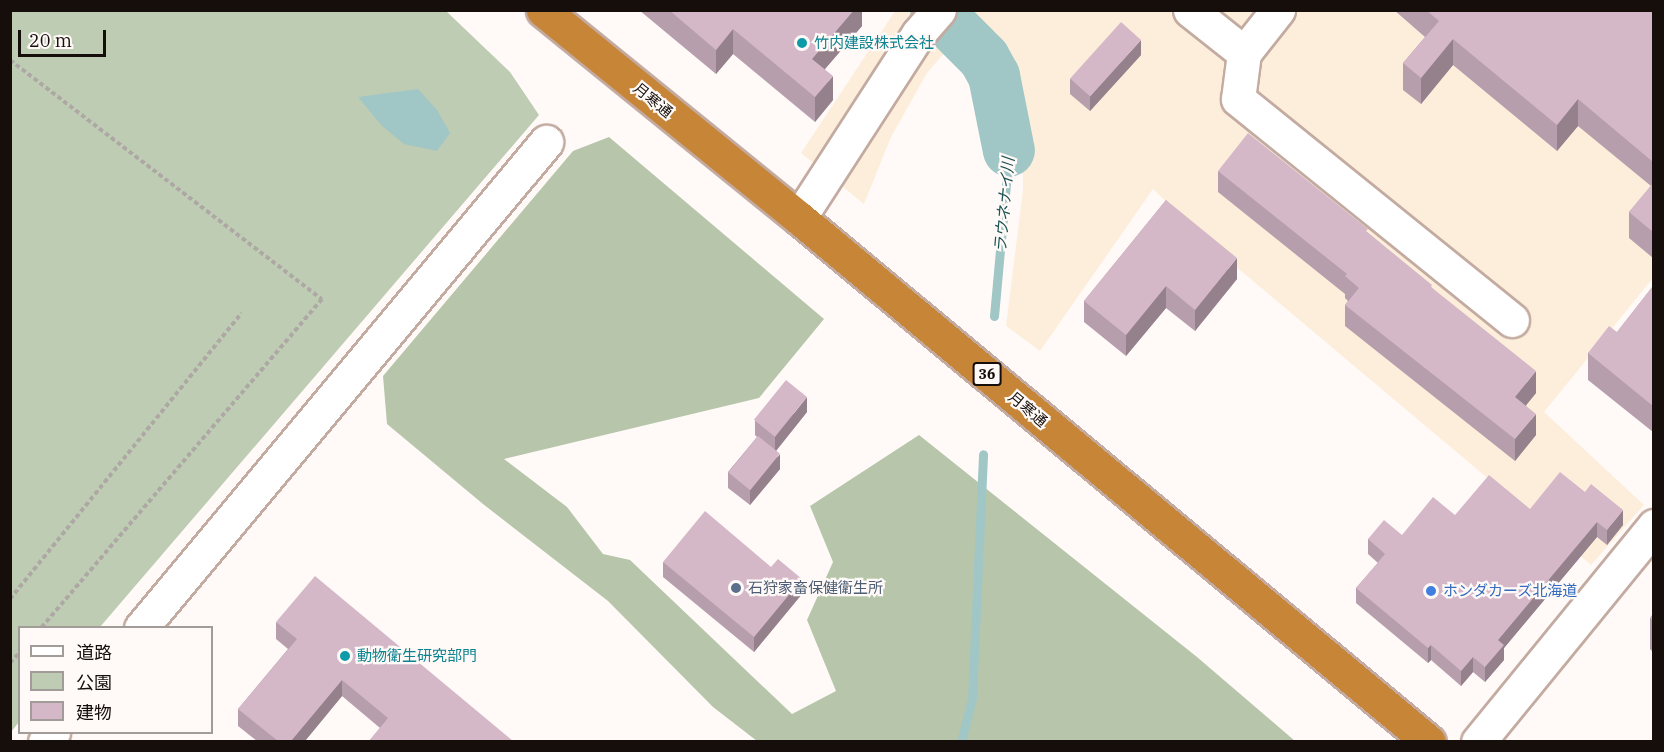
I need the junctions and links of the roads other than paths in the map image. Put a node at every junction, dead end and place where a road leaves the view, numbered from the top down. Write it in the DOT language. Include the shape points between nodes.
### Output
graph roads {
  1 [pos="543,10"];
  2 [pos="1190,10"];
  3 [pos="1278,10"];
  4 [pos="929,22"];
  5 [pos="1244,53"];
  6 [pos="546,142"];
  7 [pos="799,218"];
  8 [pos="1512,320"];
  9 [pos="1653,526"];
  10 [pos="142,626"];
  11 [pos="1428,741"];
  12 [pos="1478,741"];
  1 -- 7 [label="highway, 月寒通 / 36"];
  2 -- 5 [label="street"];
  3 -- 5 [label="street"];
  4 -- 7 [label="street"];
  5 -- 8 [label="street" via="1238,99"];
  6 -- 10 [label="street"];
  7 -- 11 [label="highway, 月寒通 / 36"];
  9 -- 12 [label="street"];
}
